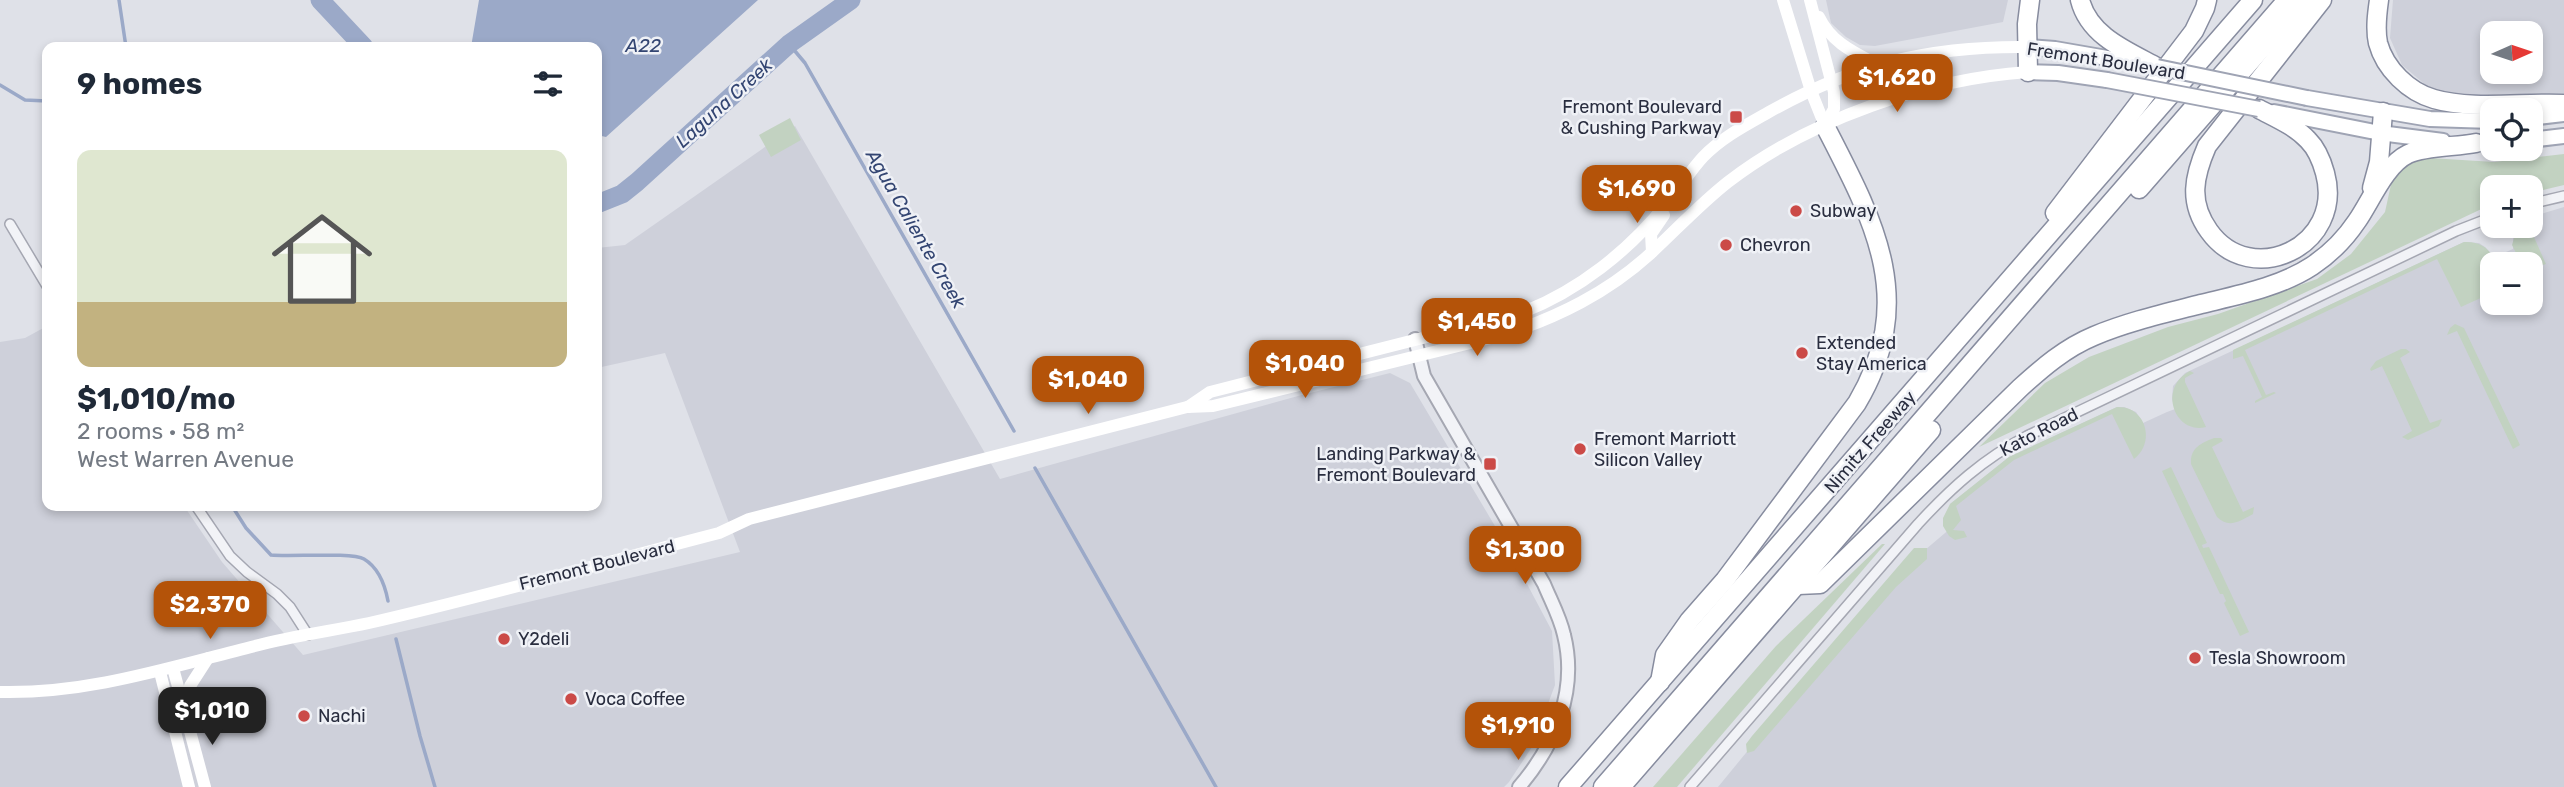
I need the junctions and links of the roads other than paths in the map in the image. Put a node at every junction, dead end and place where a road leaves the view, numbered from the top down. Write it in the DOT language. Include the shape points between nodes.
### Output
graph roads {
  1 [pos="1783,0"];
  2 [pos="1811,0"];
  3 [pos="2030,0"];
  4 [pos="2080,0"];
  5 [pos="2207,0"];
  6 [pos="2253,0"];
  7 [pos="2287,0"];
  8 [pos="2304,0"];
  9 [pos="2322,0"];
  10 [pos="2379,0"];
  11 [pos="2027,47"];
  12 [pos="2115,53"];
  13 [pos="1876,64"];
  14 [pos="2157,66"];
  15 [pos="2028,72"];
  16 [pos="1832,81"];
  17 [pos="1811,91"];
  18 [pos="2564,104"];
  19 [pos="2259,109"];
  20 [pos="2383,112"];
  21 [pos="2564,114"];
  22 [pos="2543,116"];
  23 [pos="2480,121"];
  24 [pos="2294,122"];
  25 [pos="1825,126"];
  26 [pos="2380,134"];
  27 [pos="2564,136"];
  28 [pos="2543,138"];
  29 [pos="2480,143"];
  30 [pos="2480,143"];
  31 [pos="2564,195"];
  32 [pos="2370,198"];
  33 [pos="2543,201"];
  34 [pos="1667,204"];
  35 [pos="2480,222"];
  36 [pos="10,224"];
  37 [pos="1621,251"];
  38 [pos="1652,252"];
  39 [pos="42,278"];
  40 [pos="1603,291"];
  41 [pos="1971,326"];
  42 [pos="1415,339"];
  43 [pos="1419,354"];
  44 [pos="1187,407"];
  45 [pos="199,511"];
  46 [pos="1798,585"];
  47 [pos="308,635"];
  48 [pos="208,658"];
  49 [pos="173,668"];
  50 [pos="160,672"];
  51 [pos="1660,682"];
  52 [pos="0,692"];
  53 [pos="186,715"];
  54 [pos="190,787"];
  55 [pos="205,787"];
  56 [pos="1519,787"];
  57 [pos="1568,787"];
  58 [pos="1603,787"];
  59 [pos="1621,787"];
  60 [pos="1690,787"];
  1 -- 17 [label="main road"];
  2 -- 13 [label="main road" via="1830,35"];
  2 -- 16 [label="main road"];
  3 -- 11 [label="highway"];
  4 -- 12 [label="highway" via="2090,22"];
  5 -- 41 [label="highway" via="2194,31"];
  6 -- 41 [label="highway, Nimitz Freeway"];
  7 -- 58 [label="highway"];
  8 -- 46 [label="highway"];
  9 -- 24 [label="highway" via="2207,146 2196,172 2194,195 2201,220 2214,239 2232,252 2253,258 2276,257 2296,249 2315,234 2326,214 2330,188 2323,164"];
  10 -- 18 [label="highway" via="2378,44 2390,68 2410,88 2433,99 2470,104"];
  11 -- 12 [label="main road, Fremont Boulevard"];
  11 -- 13 [label="main road, Fremont Boulevard" via="1971,47"];
  11 -- 15 [label="highway"];
  12 -- 14 [label="highway"];
  13 -- 16 [label="main road, Fremont Boulevard"];
  14 -- 20 [label="main road, Fremont Boulevard, bridge"];
  15 -- 19 [label="main road, Fremont Boulevard, bridge" via="2107,80"];
  15 -- 25 [label="main road, Fremont Boulevard" via="1976,77 1896,97"];
  16 -- 17 [label="main road, Fremont Boulevard"];
  16 -- 25 [label="main road" via="1834,109"];
  17 -- 25 [label="main road"];
  17 -- 34 [label="main road, Fremont Boulevard" via="1722,141 1697,164"];
  19 -- 24 [label="highway"];
  20 -- 23 [label="main road, Fremont Boulevard"];
  20 -- 26 [label="highway"];
  21 -- 22 [label="main road"];
  24 -- 26 [label="main road"];
  25 -- 38 [label="main road, Fremont Boulevard" via="1732,179"];
  25 -- 51 [label="highway" via="1879,246 1888,300 1881,354 1857,403 1665,655"];
  26 -- 29 [label="main road"];
  26 -- 32 [label="highway"];
  27 -- 28 [label="main road"];
  30 -- 32 [label="highway" via="2411,152 2397,160"];
  31 -- 33 [label="street"];
  32 -- 46 [label="highway" via="2339,245 2290,278 2094,336 2047,364 1821,584"];
  34 -- 37 [label="main road, Fremont Boulevard"];
  34 -- 38 [label="main road" via="1651,234"];
  35 -- 60 [label="street, Kato Road" via="2038,431 1974,468 1918,524"];
  36 -- 39 [label="street"];
  37 -- 40 [label="main road" via="1620,260 1603,280"];
  37 -- 42 [label="main road, Fremont Boulevard" via="1540,306"];
  38 -- 40 [label="main road, Fremont Boulevard"];
  40 -- 43 [label="main road, Fremont Boulevard" via="1526,328"];
  41 -- 51 [label="highway, Nimitz Freeway"];
  42 -- 43 [label="street"];
  42 -- 44 [label="main road, Fremont Boulevard" via="1210,392"];
  43 -- 44 [label="main road, Fremont Boulevard" via="1213,406"];
  43 -- 56 [label="street" via="1424,376 1544,584 1565,636 1568,679 1560,719 1542,758"];
  44 -- 47 [label="main road, Fremont Boulevard" via="749,519 706,537"];
  45 -- 47 [label="street" via="230,556 290,607"];
  46 -- 59 [label="highway"];
  47 -- 48 [label="main road, Fremont Boulevard"];
  48 -- 49 [label="main road, Fremont Boulevard"];
  48 -- 53 [label="main road" via="190,686"];
  49 -- 50 [label="main road, Fremont Boulevard"];
  49 -- 53 [label="main road"];
  50 -- 52 [label="main road, Fremont Boulevard" via="72,690"];
  50 -- 54 [label="main road"];
  51 -- 57 [label="highway, Nimitz Freeway"];
  53 -- 55 [label="main road"];
}
